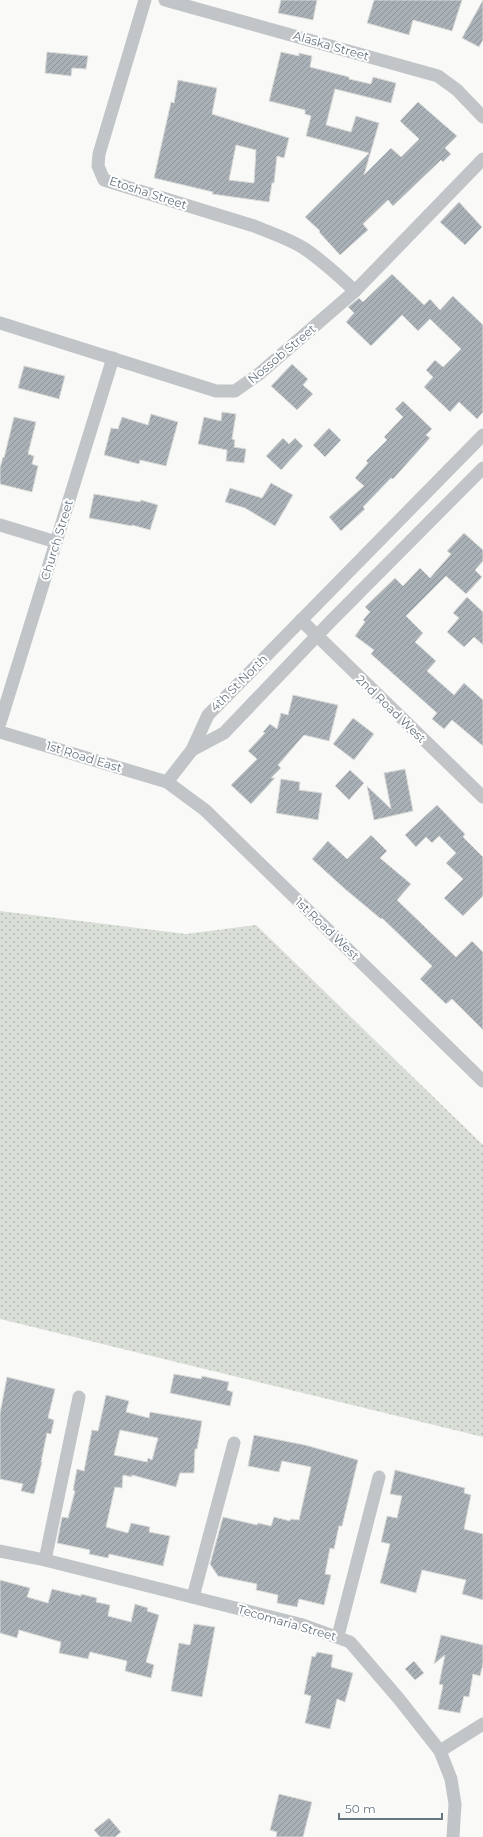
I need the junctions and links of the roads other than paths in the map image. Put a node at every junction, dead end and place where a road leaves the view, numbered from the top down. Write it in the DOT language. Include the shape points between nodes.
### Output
graph roads {
  1 [pos="145,0"];
  2 [pos="165,0"];
  3 [pos="483,117"];
  4 [pos="483,159"];
  5 [pos="355,291"];
  6 [pos="0,323"];
  7 [pos="113,358"];
  8 [pos="483,434"];
  9 [pos="483,468"];
  10 [pos="0,525"];
  11 [pos="56,542"];
  12 [pos="301,620"];
  13 [pos="316,637"];
  14 [pos="0,722"];
  15 [pos="0,732"];
  16 [pos="192,750"];
  17 [pos="167,782"];
  18 [pos="483,797"];
  19 [pos="483,1081"];
  20 [pos="79,1397"];
  21 [pos="234,1443"];
  22 [pos="379,1477"];
  23 [pos="0,1551"];
  24 [pos="45,1560"];
  25 [pos="193,1597"];
  26 [pos="338,1636"];
  27 [pos="483,1724"];
  28 [pos="440,1751"];
  29 [pos="453,1837"];
  1 -- 5 [label="street, Etosha Street" via="99,154 98,166 104,180 276,235 304,248"];
  2 -- 3 [label="street, Alaska Street" via="438,76 457,90"];
  4 -- 5 [label="street, Nossob Street"];
  5 -- 7 [label="street, Nossob Street" via="259,374 235,391 216,391"];
  6 -- 7 [label="street, Nossob Street"];
  7 -- 11 [label="street, Church Street"];
  8 -- 12 [label="street, 4th St North"];
  9 -- 13 [label="street, 4th St North"];
  10 -- 11 [label="street"];
  11 -- 14 [label="street, Church Street"];
  12 -- 13 [label="street, 2nd Road West"];
  12 -- 16 [label="street, 4th St North" via="208,715"];
  13 -- 16 [label="street, 4th St North" via="224,733"];
  13 -- 18 [label="street, 2nd Road West"];
  15 -- 17 [label="street, 1st Road East"];
  16 -- 17 [label="street"];
  17 -- 19 [label="street, 1st Road West" via="205,810"];
  20 -- 24 [label="street"];
  21 -- 25 [label="street"];
  22 -- 26 [label="street"];
  23 -- 24 [label="street, Tecomaria Street"];
  24 -- 25 [label="street, Tecomaria Street"];
  25 -- 26 [label="street, Tecomaria Street"];
  26 -- 28 [label="street, Tecomaria Street" via="350,1642 359,1651"];
  27 -- 28 [label="street"];
  28 -- 29 [label="street, Tecomaria Street" via="451,1779 454,1798"];
}
